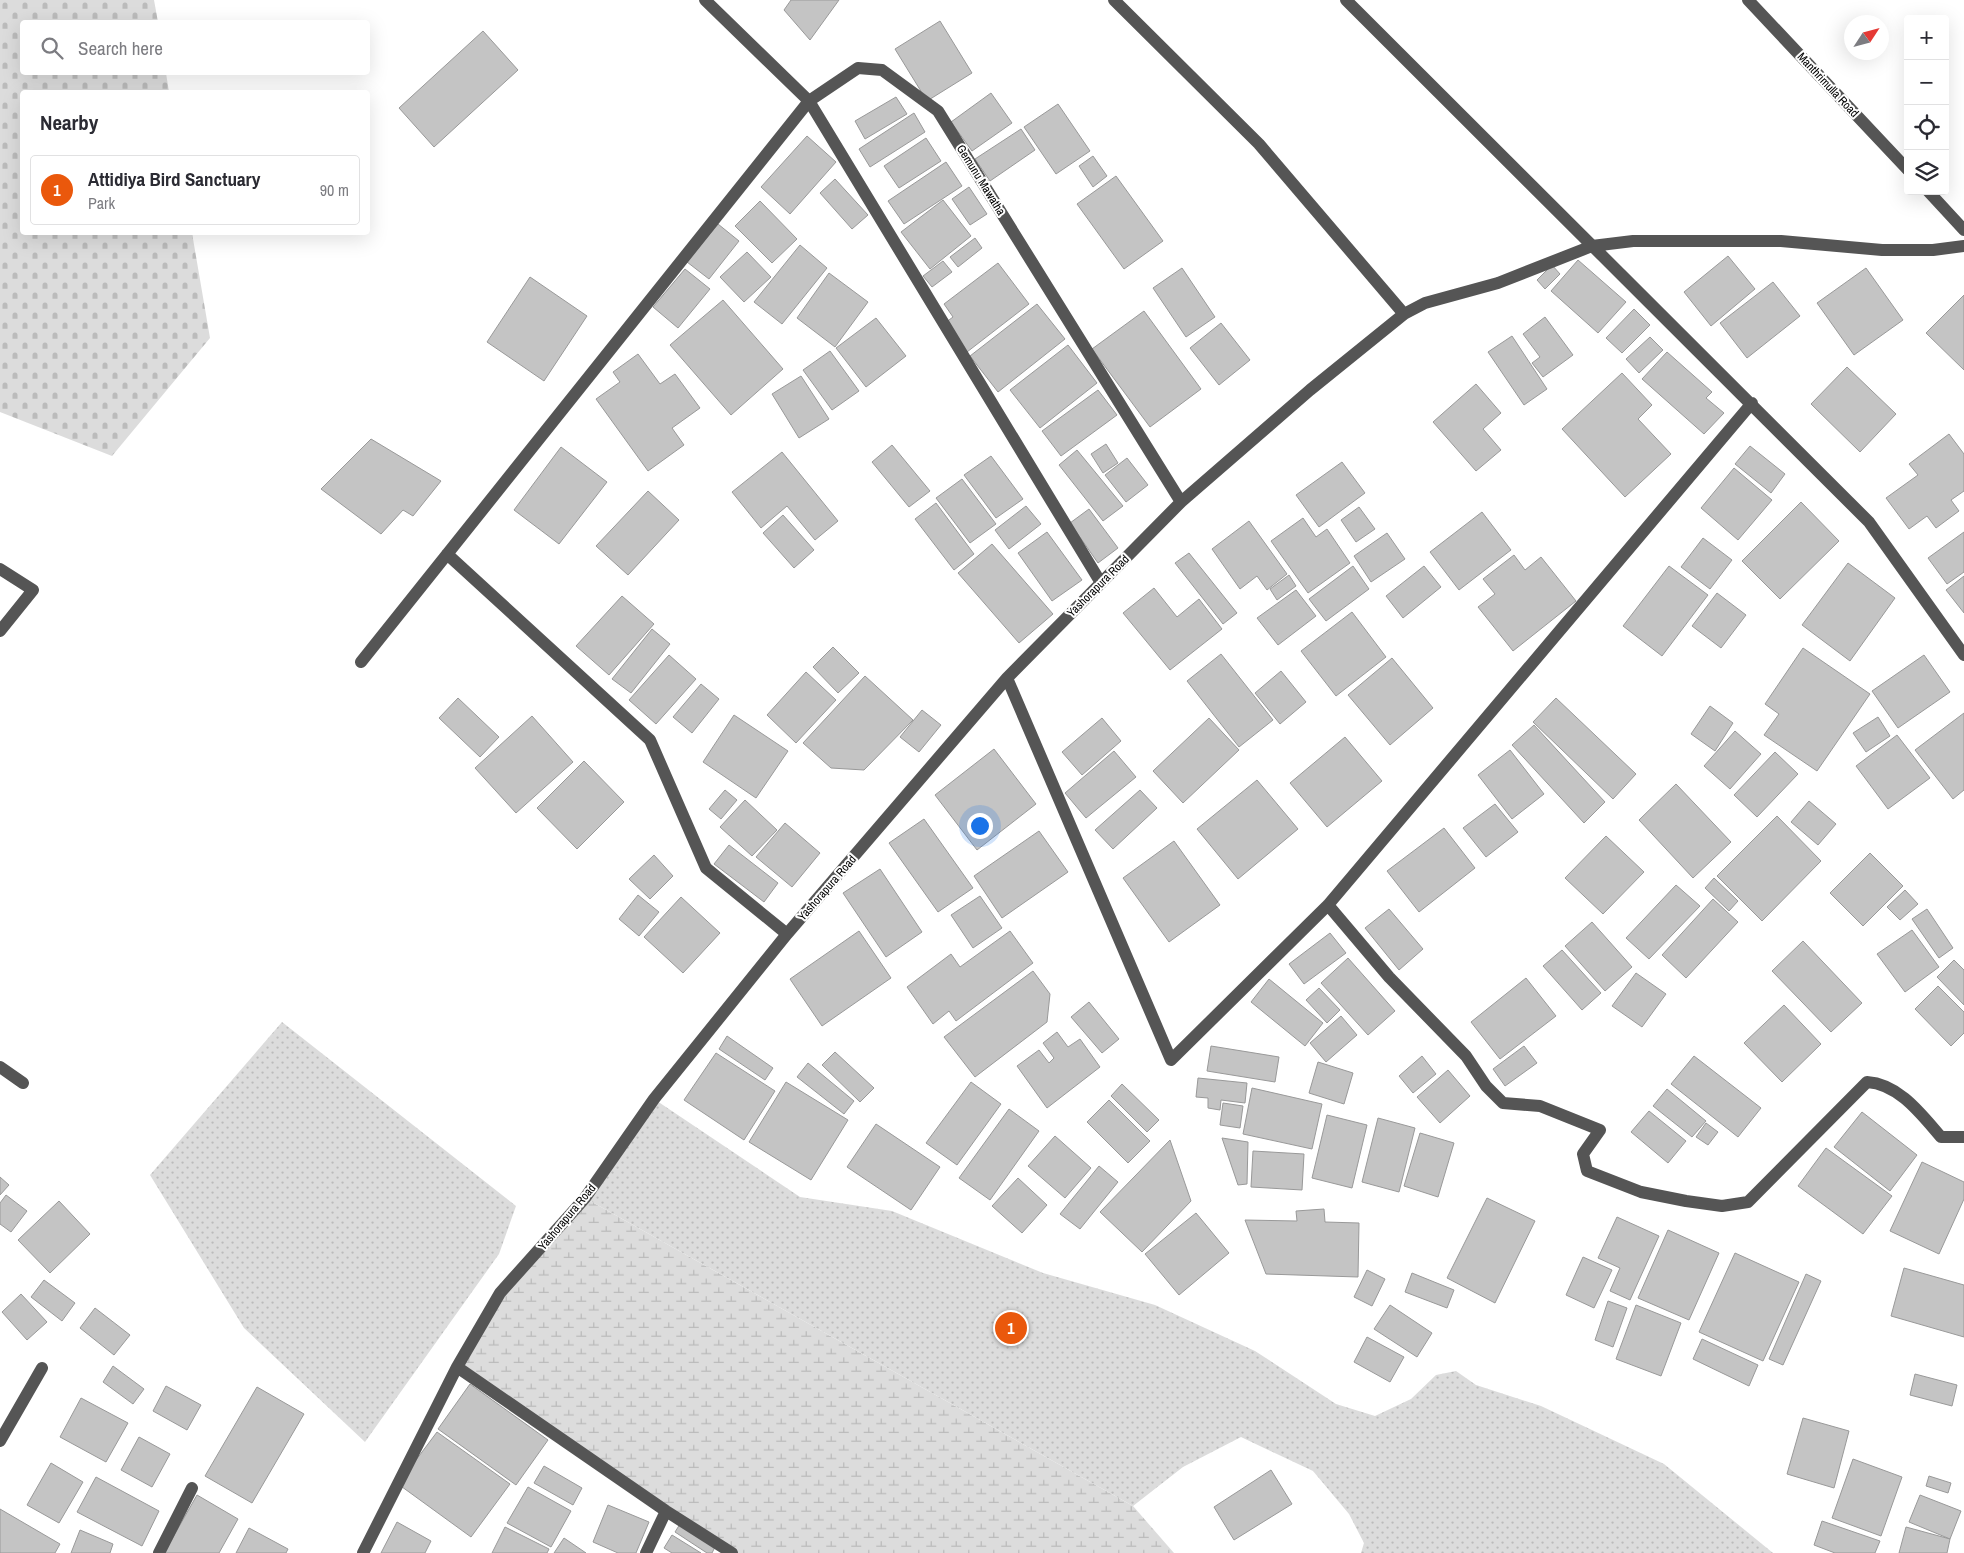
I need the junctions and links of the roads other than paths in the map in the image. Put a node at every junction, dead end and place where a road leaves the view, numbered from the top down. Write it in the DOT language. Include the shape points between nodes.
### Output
graph roads {
  1 [pos="705,0"];
  2 [pos="1114,0"];
  3 [pos="1346,0"];
  4 [pos="1748,0"];
  5 [pos="809,101"];
  6 [pos="1904,166"];
  7 [pos="1932,195"];
  8 [pos="1964,230"];
  9 [pos="1592,246"];
  10 [pos="1964,246"];
  11 [pos="1404,314"];
  12 [pos="1752,403"];
  13 [pos="1182,502"];
  14 [pos="447,554"];
  15 [pos="0,569"];
  16 [pos="1101,583"];
  17 [pos="0,632"];
  18 [pos="1964,655"];
  19 [pos="361,662"];
  20 [pos="1007,678"];
  21 [pos="1328,905"];
  22 [pos="787,934"];
  23 [pos="0,1067"];
  24 [pos="23,1083"];
  25 [pos="1964,1137"];
  26 [pos="457,1367"];
  27 [pos="42,1368"];
  28 [pos="0,1441"];
  29 [pos="192,1488"];
  30 [pos="666,1511"];
  31 [pos="159,1553"];
  32 [pos="363,1553"];
  33 [pos="646,1553"];
  34 [pos="732,1553"];
  1 -- 5 [label="street"];
  2 -- 11 [label="street" via="1259,144"];
  3 -- 9 [label="street"];
  4 -- 6 [label="street, Manthrimulla Road"];
  5 -- 13 [label="street, Gemunu Mawatha" via="858,68 882,70 938,111"];
  5 -- 14 [label="street, Gemunu Mawatha"];
  5 -- 16 [label="street"];
  7 -- 8 [label="street"];
  9 -- 10 [label="street, Yashorapura Road" via="1633,241 1781,241 1882,250"];
  9 -- 11 [label="street, Yashorapura Road" via="1498,283 1425,304"];
  9 -- 12 [label="street"];
  11 -- 13 [label="street, Yashorapura Road" via="1310,390"];
  12 -- 18 [label="street" via="1869,522"];
  12 -- 21 [label="street"];
  13 -- 16 [label="street, Yashorapura Road"];
  14 -- 19 [label="street, Gemunu Mawatha"];
  14 -- 22 [label="street" via="650,740 706,868"];
  15 -- 17 [label="street" via="33,590"];
  16 -- 20 [label="street, Yashorapura Road"];
  20 -- 21 [label="street" via="1171,1060"];
  20 -- 22 [label="street, Yashorapura Road"];
  21 -- 25 [label="street" via="1389,976 1466,1056 1486,1086 1503,1102 1540,1106 1600,1130 1583,1154 1587,1171 1642,1192 1722,1206 1748,1202 1867,1082 1880,1083 1914,1105 1941,1137"];
  22 -- 26 [label="street, Yashorapura Road" via="654,1099 585,1198 500,1293"];
  23 -- 24 [label="street"];
  26 -- 30 [label="street"];
  26 -- 32 [label="street, Yashorapura Road"];
  27 -- 28 [label="street"];
  29 -- 31 [label="street"];
  30 -- 33 [label="street"];
  30 -- 34 [label="street"];
}
